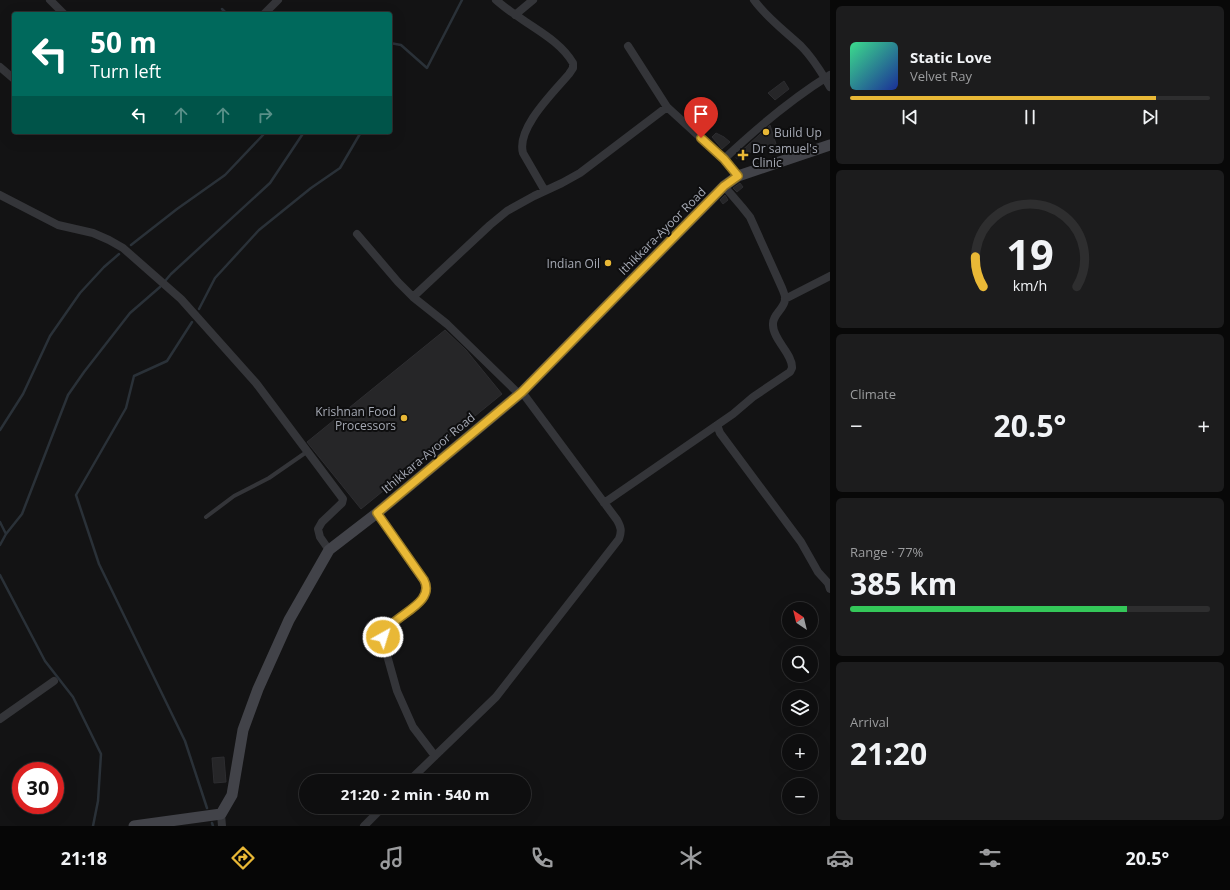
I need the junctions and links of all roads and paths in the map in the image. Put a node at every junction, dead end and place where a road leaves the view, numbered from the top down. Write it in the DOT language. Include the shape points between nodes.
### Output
graph roads {
  1 [pos="50,0"];
  2 [pos="278,0"];
  3 [pos="496,0"];
  4 [pos="533,0"];
  5 [pos="754,0"];
  6 [pos="62,12"];
  7 [pos="266,12"];
  8 [pos="515,15"];
  9 [pos="628,46"];
  10 [pos="0,68"];
  11 [pos="12,77"];
  12 [pos="828,77"];
  13 [pos="830,87"];
  14 [pos="667,107"];
  15 [pos="830,146"];
  16 [pos="724,159"];
  17 [pos="738,176"];
  18 [pos="724,186"];
  19 [pos="545,191"];
  20 [pos="0,195"];
  21 [pos="357,234"];
  22 [pos="830,276"];
  23 [pos="413,297"];
  24 [pos="785,299"];
  25 [pos="520,393"];
  26 [pos="717,425"];
  27 [pos="308,451"];
  28 [pos="604,504"];
  29 [pos="377,513"];
  30 [pos="206,517"];
  31 [pos="329,550"];
  32 [pos="830,589"];
  33 [pos="54,681"];
  34 [pos="0,720"];
  35 [pos="435,756"];
  36 [pos="417,774"];
  37 [pos="221,814"];
  38 [pos="376,814"];
  39 [pos="134,826"];
  40 [pos="222,826"];
  41 [pos="364,826"];
  1 -- 6 [label="street"];
  2 -- 7 [label="street"];
  3 -- 8 [label="street"];
  4 -- 8 [label="street"];
  5 -- 12 [label="street" via="802,47"];
  8 -- 19 [label="street" via="549,37 573,63 573,68 532,120 522,140 523,153"];
  9 -- 14 [label="street"];
  10 -- 11 [label="street"];
  12 -- 13 [label="street"];
  12 -- 16 [label="street" via="756,129"];
  14 -- 16 [label="street"];
  14 -- 19 [label="street" via="580,173"];
  15 -- 17 [label="main road, Ithikkara-Ayoor Road"];
  16 -- 17 [label="street"];
  17 -- 18 [label="main road, Ithikkara-Ayoor Road"];
  18 -- 24 [label="street" via="750,217"];
  18 -- 25 [label="main road, Ithikkara-Ayoor Road"];
  19 -- 23 [label="street" via="508,211 490,225"];
  20 -- 27 [label="street" via="58,225 93,234 123,248 181,299 256,382"];
  21 -- 23 [label="street"];
  22 -- 24 [label="street"];
  23 -- 25 [label="street" via="447,324"];
  24 -- 26 [label="street" via="773,321 773,326 792,365 790,372"];
  25 -- 28 [label="street"];
  25 -- 29 [label="main road, Ithikkara-Ayoor Road"];
  26 -- 28 [label="street"];
  26 -- 32 [label="street" via="720,433 801,542"];
  27 -- 30 [label="lane" via="269,478 234,496"];
  27 -- 31 [label="street" via="343,499 340,507 322,522 318,529"];
  28 -- 35 [label="street" via="621,527 619,538 496,697"];
  29 -- 31 [label="main road, Ithikkara-Ayoor Road"];
  29 -- 35 [label="street" via="427,586 422,600 387,629 383,641 404,708 413,727"];
  31 -- 37 [label="main road, Ithikkara-Ayoor Road" via="289,620 258,689 243,730 232,795"];
  33 -- 34 [label="street"];
  35 -- 36 [label="street"];
  37 -- 39 [label="main road"];
  37 -- 40 [label="street"];
  38 -- 41 [label="street"];
}
